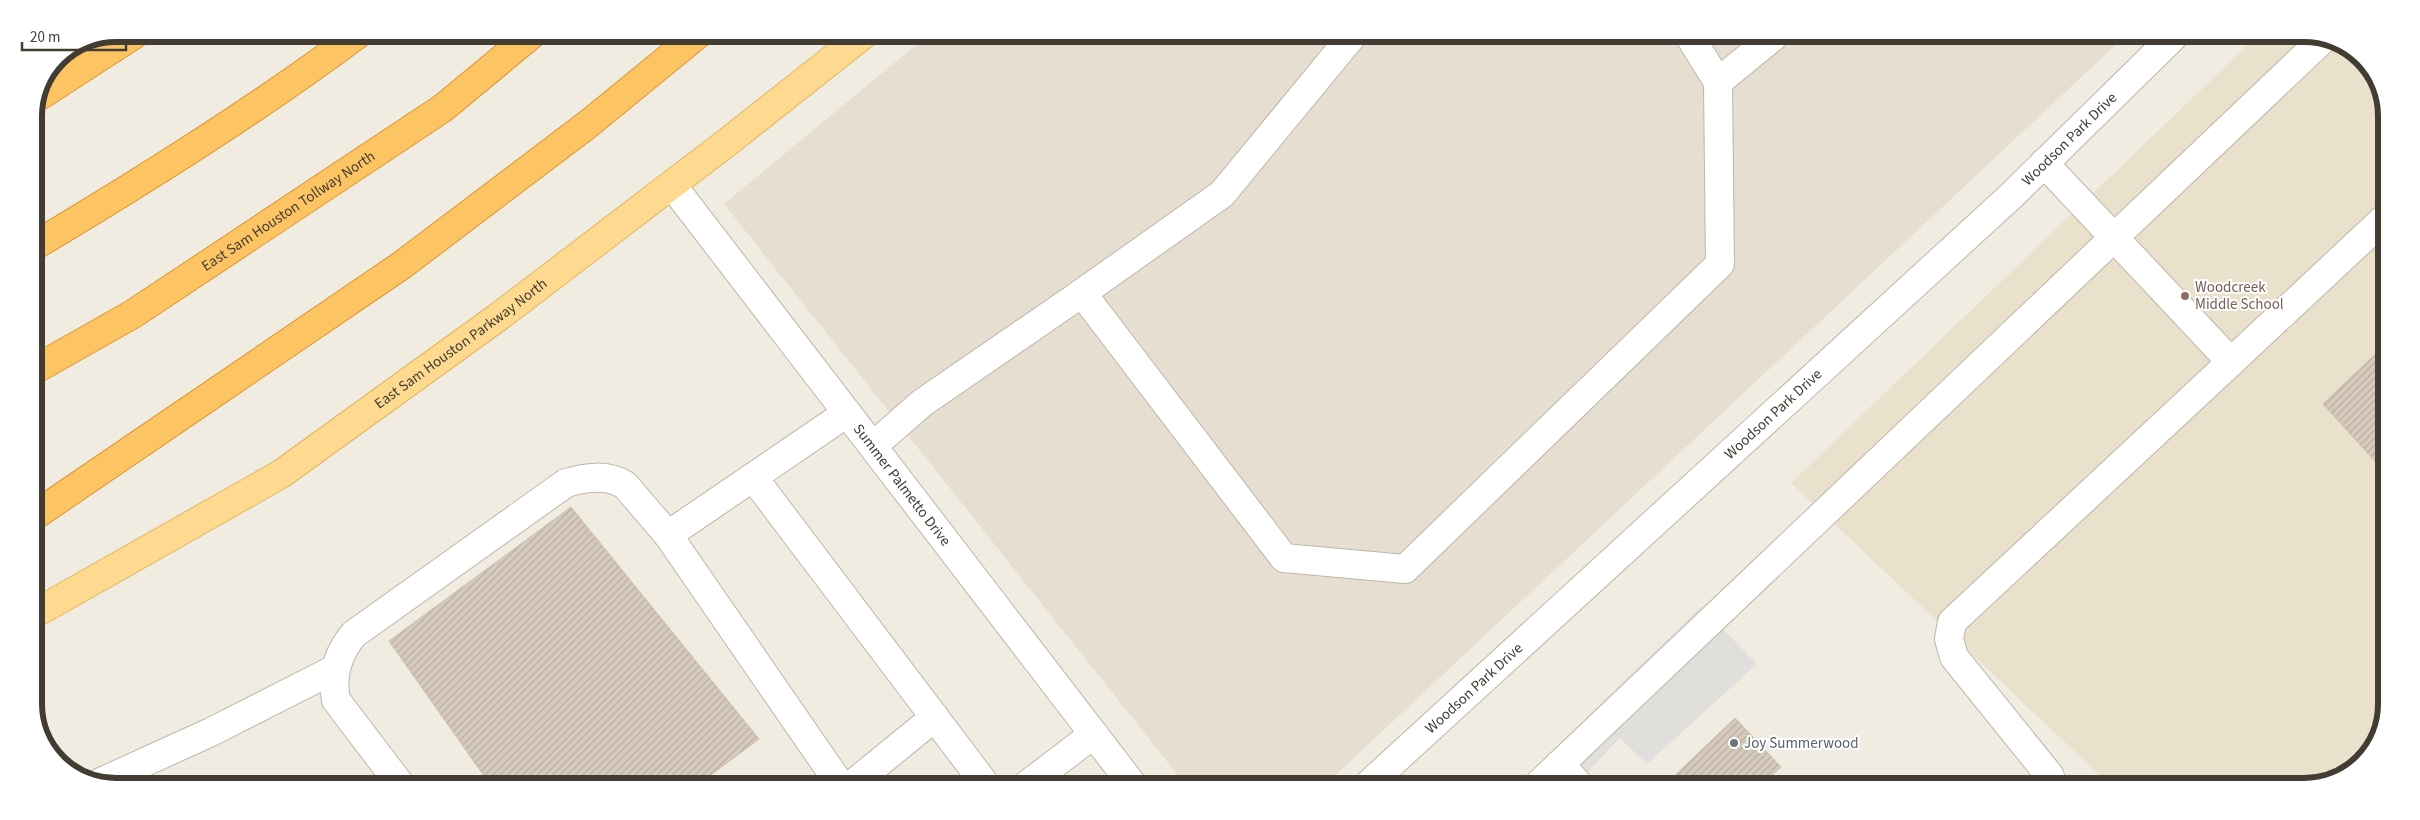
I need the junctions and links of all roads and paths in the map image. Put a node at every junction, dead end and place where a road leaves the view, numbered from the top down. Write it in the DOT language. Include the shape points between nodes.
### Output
graph roads {
  1 [pos="122,43"];
  2 [pos="346,43"];
  3 [pos="520,43"];
  4 [pos="687,43"];
  5 [pos="853,43"];
  6 [pos="1346,43"];
  7 [pos="1694,43"];
  8 [pos="1766,43"];
  9 [pos="2167,43"];
  10 [pos="2318,44"];
  11 [pos="1718,82"];
  12 [pos="47,91"];
  13 [pos="2044,163"];
  14 [pos="672,185"];
  15 [pos="2377,225"];
  16 [pos="2115,237"];
  17 [pos="43,241"];
  18 [pos="1082,293"];
  19 [pos="2232,362"];
  20 [pos="43,365"];
  21 [pos="846,413"];
  22 [pos="872,446"];
  23 [pos="753,477"];
  24 [pos="43,510"];
  25 [pos="668,535"];
  26 [pos="43,609"];
  27 [pos="335,669"];
  28 [pos="935,717"];
  29 [pos="1094,734"];
  30 [pos="1560,764"];
  31 [pos="111,777"];
  32 [pos="395,778"];
  33 [pos="837,778"];
  34 [pos="861,778"];
  35 [pos="981,778"];
  36 [pos="1036,778"];
  37 [pos="1127,778"];
  38 [pos="1376,778"];
  39 [pos="1545,778"];
  40 [pos="1573,778"];
  41 [pos="2050,778"];
  1 -- 12 [label="highway"];
  2 -- 17 [label="highway" via="132,187"];
  3 -- 20 [label="highway, East Sam Houston Tollway North" via="442,108 133,314"];
  4 -- 24 [label="highway" via="587,125 402,266"];
  5 -- 14 [label="main road, East Sam Houston Parkway North"];
  6 -- 18 [label="street" via="1222,194"];
  7 -- 11 [label="street"];
  8 -- 11 [label="street"];
  9 -- 13 [label="street, Woodson Park Drive"];
  10 -- 16 [label="street"];
  11 -- 18 [label="street" via="1720,264 1405,570 1284,558"];
  13 -- 16 [label="street"];
  13 -- 38 [label="street, Woodson Park Drive"];
  14 -- 21 [label="street, Summer Palmetto Drive"];
  14 -- 26 [label="main road, East Sam Houston Parkway North" via="281,474"];
  15 -- 19 [label="street"];
  16 -- 19 [label="street"];
  16 -- 30 [label="street"];
  18 -- 22 [label="street" via="922,403"];
  19 -- 41 [label="street" via="1952,622 1949,639 1954,657"];
  21 -- 22 [label="street, Summer Palmetto Drive"];
  21 -- 23 [label="street"];
  22 -- 29 [label="street, Summer Palmetto Drive"];
  23 -- 25 [label="street"];
  23 -- 28 [label="street"];
  25 -- 27 [label="street" via="625,485 593,477 566,483 354,634 346,643"];
  25 -- 33 [label="street"];
  27 -- 31 [label="street" via="211,732"];
  27 -- 32 [label="street" via="333,686 336,700"];
  28 -- 34 [label="street"];
  28 -- 35 [label="street"];
  29 -- 36 [label="street"];
  29 -- 37 [label="street, Summer Palmetto Drive"];
  30 -- 39 [label="street"];
  30 -- 40 [label="street"];
}
